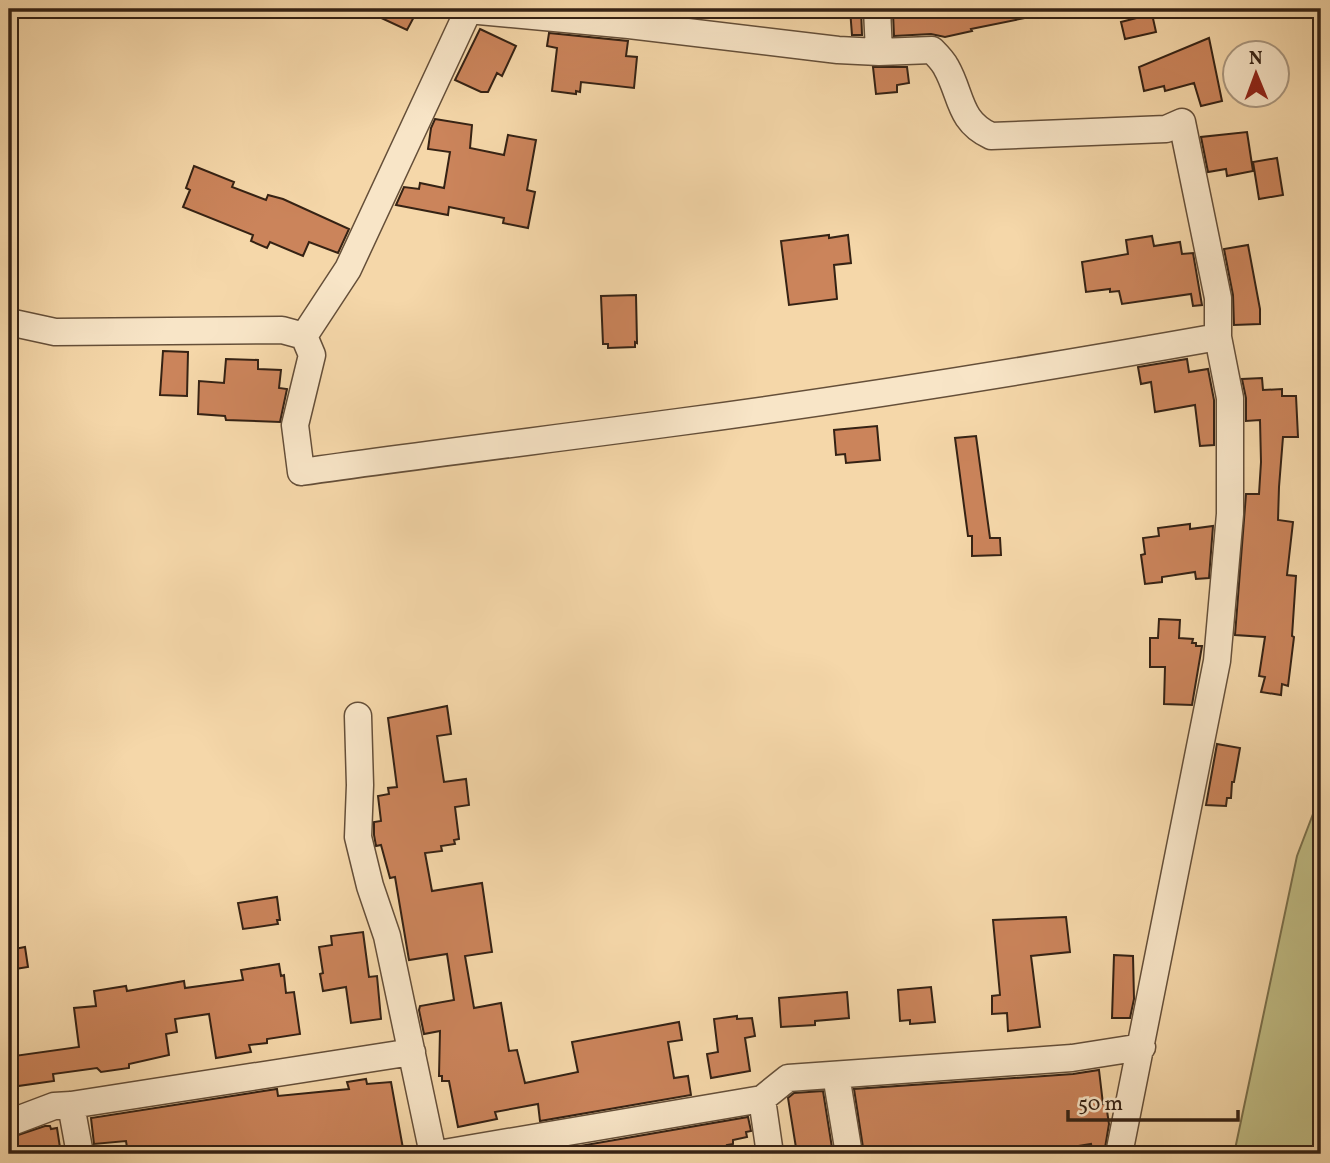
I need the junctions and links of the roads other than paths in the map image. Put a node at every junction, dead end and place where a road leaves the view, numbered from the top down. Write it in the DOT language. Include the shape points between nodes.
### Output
graph roads {
  1 [pos="469,9"];
  2 [pos="877,9"];
  3 [pos="879,52"];
  4 [pos="9,322"];
  5 [pos="304,336"];
  6 [pos="1218,337"];
  7 [pos="358,716"];
  8 [pos="1142,1047"];
  9 [pos="412,1052"];
  10 [pos="836,1075"];
  11 [pos="762,1099"];
  12 [pos="71,1105"];
  13 [pos="9,1123"];
  14 [pos="80,1154"];
  15 [pos="433,1154"];
  16 [pos="438,1154"];
  17 [pos="771,1154"];
  18 [pos="849,1154"];
  19 [pos="1119,1154"];
  1 -- 3 [label="street"];
  1 -- 5 [label="street" via="348,269"];
  2 -- 3 [label="street"];
  3 -- 6 [label="street" via="932,50 946,66 964,113 977,130 991,136 1166,129 1182,122 1213,271"];
  4 -- 5 [label="street" via="55,332 282,330"];
  5 -- 6 [label="street" via="312,355 295,425 300,472 865,396"];
  6 -- 8 [label="street" via="1230,398 1230,514 1217,661"];
  7 -- 9 [label="street" via="358,837 387,936"];
  8 -- 10 [label="street" via="1072,1058"];
  8 -- 19 [label="street"];
  9 -- 12 [label="street"];
  9 -- 15 [label="street"];
  10 -- 11 [label="street" via="788,1078"];
  10 -- 18 [label="street"];
  11 -- 16 [label="street"];
  11 -- 17 [label="street"];
  12 -- 13 [label="street" via="54,1106"];
  12 -- 14 [label="street"];
}
